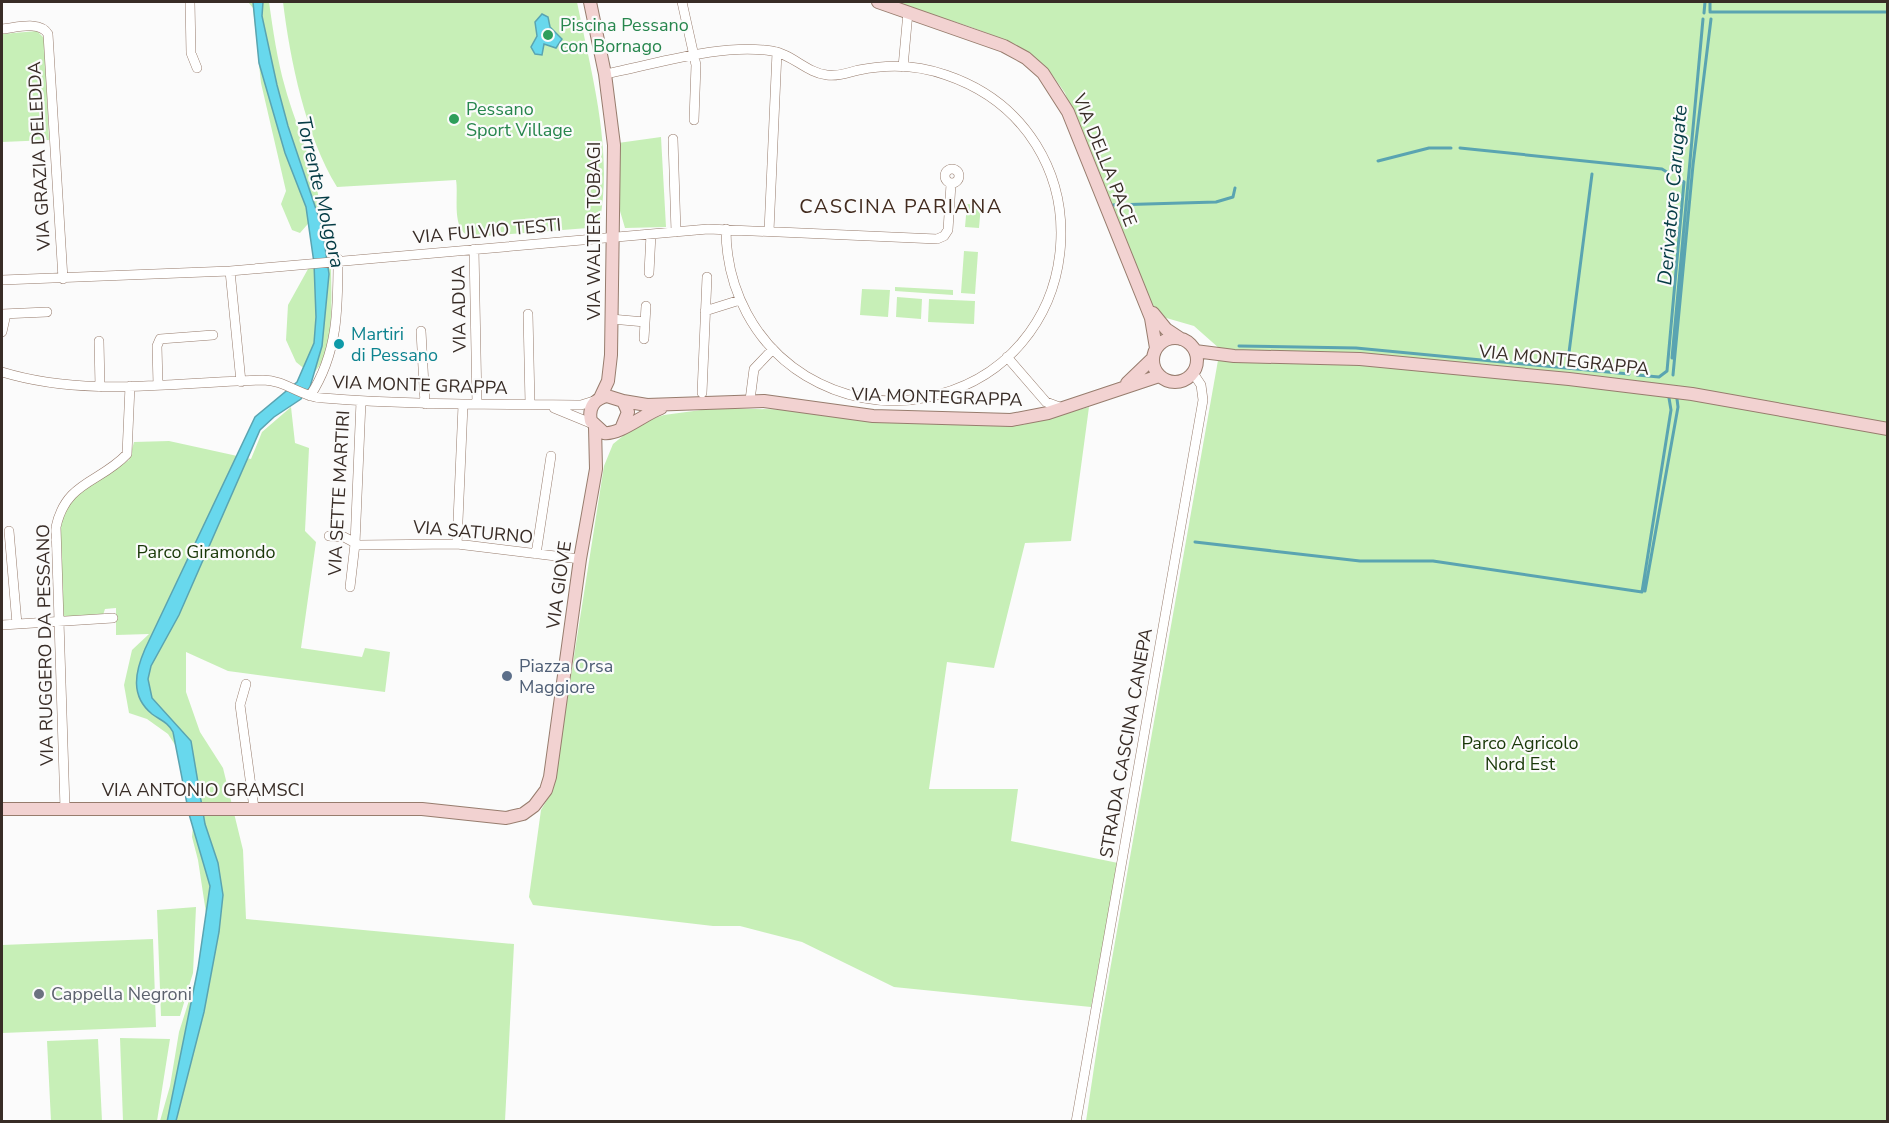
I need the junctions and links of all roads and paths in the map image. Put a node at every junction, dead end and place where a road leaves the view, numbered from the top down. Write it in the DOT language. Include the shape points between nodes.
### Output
graph roads {
  1 [pos="190,2"];
  2 [pos="590,2"];
  3 [pos="682,2"];
  4 [pos="878,2"];
  5 [pos="908,12"];
  6 [pos="2,29"];
  7 [pos="777,52"];
  8 [pos="694,56"];
  9 [pos="903,67"];
  10 [pos="197,69"];
  11 [pos="605,74"];
  12 [pos="694,120"];
  13 [pos="673,139"];
  14 [pos="951,184"];
  15 [pos="726,229"];
  16 [pos="769,231"];
  17 [pos="676,232"];
  18 [pos="651,234"];
  19 [pos="613,237"];
  20 [pos="474,249"];
  21 [pos="335,260"];
  22 [pos="230,271"];
  23 [pos="649,273"];
  24 [pos="707,277"];
  25 [pos="63,279"];
  26 [pos="2,280"];
  27 [pos="740,300"];
  28 [pos="1144,302"];
  29 [pos="646,306"];
  30 [pos="705,311"];
  31 [pos="46,312"];
  32 [pos="4,314"];
  33 [pos="528,314"];
  34 [pos="612,320"];
  35 [pos="645,322"];
  36 [pos="421,331"];
  37 [pos="2,332"];
  38 [pos="213,335"];
  39 [pos="644,339"];
  40 [pos="1181,339"];
  41 [pos="99,341"];
  42 [pos="773,349"];
  43 [pos="1195,351"];
  44 [pos="1154,353"];
  45 [pos="611,355"];
  46 [pos="1234,356"];
  47 [pos="1007,357"];
  48 [pos="1195,371"];
  49 [pos="2,372"];
  50 [pos="1159,376"];
  51 [pos="242,382"];
  52 [pos="158,385"];
  53 [pos="130,386"];
  54 [pos="1124,386"];
  55 [pos="100,387"];
  56 [pos="702,393"];
  57 [pos="310,396"];
  58 [pos="598,399"];
  59 [pos="620,400"];
  60 [pos="750,400"];
  61 [pos="361,401"];
  62 [pos="425,404"];
  63 [pos="477,404"];
  64 [pos="535,404"];
  65 [pos="673,404"];
  66 [pos="463,405"];
  67 [pos="1062,408"];
  68 [pos="594,426"];
  69 [pos="1887,429"];
  70 [pos="619,431"];
  71 [pos="551,456"];
  72 [pos="596,469"];
  73 [pos="9,531"];
  74 [pos="329,536"];
  75 [pos="355,544"];
  76 [pos="457,544"];
  77 [pos="536,554"];
  78 [pos="580,559"];
  79 [pos="350,587"];
  80 [pos="113,618"];
  81 [pos="58,621"];
  82 [pos="17,624"];
  83 [pos="2,625"];
  84 [pos="246,684"];
  85 [pos="65,808"];
  86 [pos="254,808"];
  87 [pos="532,808"];
  88 [pos="2,809"];
  89 [pos="1076,1122"];
  1 -- 10 [label="street" via="191,52"];
  2 -- 11 [label="street, VIA WALTER TOBAGI"];
  3 -- 8 [label="street"];
  4 -- 5 [label="street, VIA DELLA PACE"];
  5 -- 9 [label="street"];
  5 -- 28 [label="street, VIA DELLA PACE" via="1004,46 1030,61 1048,78 1068,112"];
  6 -- 25 [label="street, VIA GRAZIA DELEDDA" via="35,26 47,32"];
  7 -- 8 [label="street" via="734,49"];
  7 -- 9 [label="street" via="828,75"];
  7 -- 16 [label="street"];
  8 -- 11 [label="street"];
  8 -- 12 [label="street"];
  9 -- 47 [label="street" via="946,75 993,99 1029,134 1051,175 1061,221 1057,272 1037,321"];
  11 -- 19 [label="street, VIA WALTER TOBAGI" via="615,169"];
  13 -- 17 [label="street"];
  14 -- 16 [label="street, VIA FULVIO TESTI" via="948,230 937,240"];
  15 -- 16 [label="street, VIA FULVIO TESTI"];
  15 -- 17 [label="street, VIA FULVIO TESTI"];
  15 -- 27 [label="street" via="730,270"];
  17 -- 18 [label="street, VIA FULVIO TESTI"];
  18 -- 19 [label="street, VIA FULVIO TESTI"];
  18 -- 23 [label="street"];
  19 -- 20 [label="street, VIA FULVIO TESTI"];
  19 -- 34 [label="street, VIA WALTER TOBAGI"];
  20 -- 21 [label="street, VIA FULVIO TESTI"];
  20 -- 63 [label="street, VIA ADUA"];
  21 -- 22 [label="street, VIA FULVIO TESTI"];
  21 -- 57 [label="street" via="337,328 327,367"];
  22 -- 25 [label="street, VIA FULVIO TESTI"];
  22 -- 51 [label="street"];
  24 -- 30 [label="street"];
  25 -- 26 [label="street, VIA FULVIO TESTI"];
  27 -- 30 [label="street"];
  27 -- 42 [label="street" via="755,328"];
  28 -- 40 [label="street, VIA DELLA PACE" via="1166,329"];
  28 -- 44 [label="street, VIA DELLA PACE" via="1154,327"];
  29 -- 35 [label="street"];
  30 -- 56 [label="street"];
  31 -- 32 [label="street"];
  32 -- 37 [label="street"];
  33 -- 64 [label="street"];
  34 -- 35 [label="street"];
  34 -- 45 [label="street, VIA WALTER TOBAGI"];
  35 -- 39 [label="street"];
  36 -- 62 [label="street"];
  38 -- 52 [label="street" via="160,339"];
  40 -- 43 [label="street"];
  40 -- 44 [label="street" via="1169,339"];
  41 -- 55 [label="street"];
  42 -- 47 [label="street" via="795,369 825,386 856,397 893,401 956,389"];
  42 -- 60 [label="street" via="754,369"];
  43 -- 46 [label="street, VIA MONTEGRAPPA"];
  43 -- 48 [label="street"];
  44 -- 50 [label="street"];
  44 -- 54 [label="street, VIA MONTEGRAPPA"];
  45 -- 58 [label="street, VIA WALTER TOBAGI" via="608,381"];
  45 -- 59 [label="street, VIA WALTER TOBAGI" via="613,381"];
  46 -- 48 [label="street, VIA MONTEGRAPPA"];
  46 -- 69 [label="street, VIA MONTEGRAPPA" via="1360,359 1558,377 1682,392"];
  47 -- 67 [label="street" via="1046,402"];
  48 -- 50 [label="street" via="1175,383"];
  48 -- 89 [label="street, STRADA CASCINA CANEPA" via="1203,400"];
  49 -- 55 [label="street, VIA MONTE GRAPPA" via="63,386"];
  50 -- 54 [label="street, VIA MONTEGRAPPA"];
  51 -- 52 [label="street, VIA MONTE GRAPPA"];
  51 -- 57 [label="street, VIA MONTE GRAPPA" via="271,380"];
  52 -- 53 [label="street, VIA MONTE GRAPPA"];
  53 -- 55 [label="street, VIA MONTE GRAPPA"];
  53 -- 81 [label="street, VIA RUGGERO DA PESSANO" via="127,454 74,492 59,514"];
  54 -- 67 [label="street, VIA MONTEGRAPPA"];
  57 -- 61 [label="street, VIA MONTE GRAPPA"];
  58 -- 59 [label="street" via="607,396"];
  58 -- 64 [label="street, VIA MONTE GRAPPA" via="581,405"];
  58 -- 68 [label="street" via="590,410"];
  59 -- 65 [label="street, VIA MONTEGRAPPA" via="639,405"];
  59 -- 70 [label="street" via="628,412"];
  60 -- 65 [label="street, VIA MONTEGRAPPA"];
  60 -- 67 [label="street, VIA MONTEGRAPPA" via="873,416 937,418 1016,420"];
  61 -- 62 [label="street, VIA MONTE GRAPPA"];
  61 -- 75 [label="street, VIA SETTE MARTIRI"];
  62 -- 66 [label="street, VIA MONTE GRAPPA"];
  63 -- 64 [label="street, VIA MONTE GRAPPA"];
  63 -- 66 [label="street, VIA MONTE GRAPPA"];
  64 -- 68 [label="street, VIA MONTE GRAPPA" via="577,416"];
  65 -- 70 [label="street, VIA MONTEGRAPPA" via="644,414"];
  66 -- 76 [label="street"];
  68 -- 70 [label="street" via="604,433"];
  68 -- 72 [label="street, VIA GIOVE"];
  70 -- 72 [label="street, VIA GIOVE" via="605,447"];
  71 -- 77 [label="street"];
  72 -- 78 [label="street, VIA GIOVE"];
  73 -- 82 [label="street"];
  74 -- 75 [label="street, VIA SATURNO" via="344,537"];
  75 -- 76 [label="street, VIA SATURNO"];
  75 -- 79 [label="street, VIA SETTE MARTIRI"];
  76 -- 77 [label="street, VIA SATURNO"];
  77 -- 78 [label="street, VIA SATURNO"];
  78 -- 87 [label="street, VIA GIOVE" via="549,781"];
  80 -- 81 [label="street"];
  81 -- 82 [label="street"];
  81 -- 85 [label="street, VIA RUGGERO DA PESSANO"];
  82 -- 83 [label="street"];
  84 -- 86 [label="street" via="240,705"];
  85 -- 86 [label="street, VIA ANTONIO GRAMSCI"];
  85 -- 88 [label="street, VIA ANTONIO GRAMSCI"];
  86 -- 87 [label="street, VIA ANTONIO GRAMSCI" via="443,810 506,818"];
}
